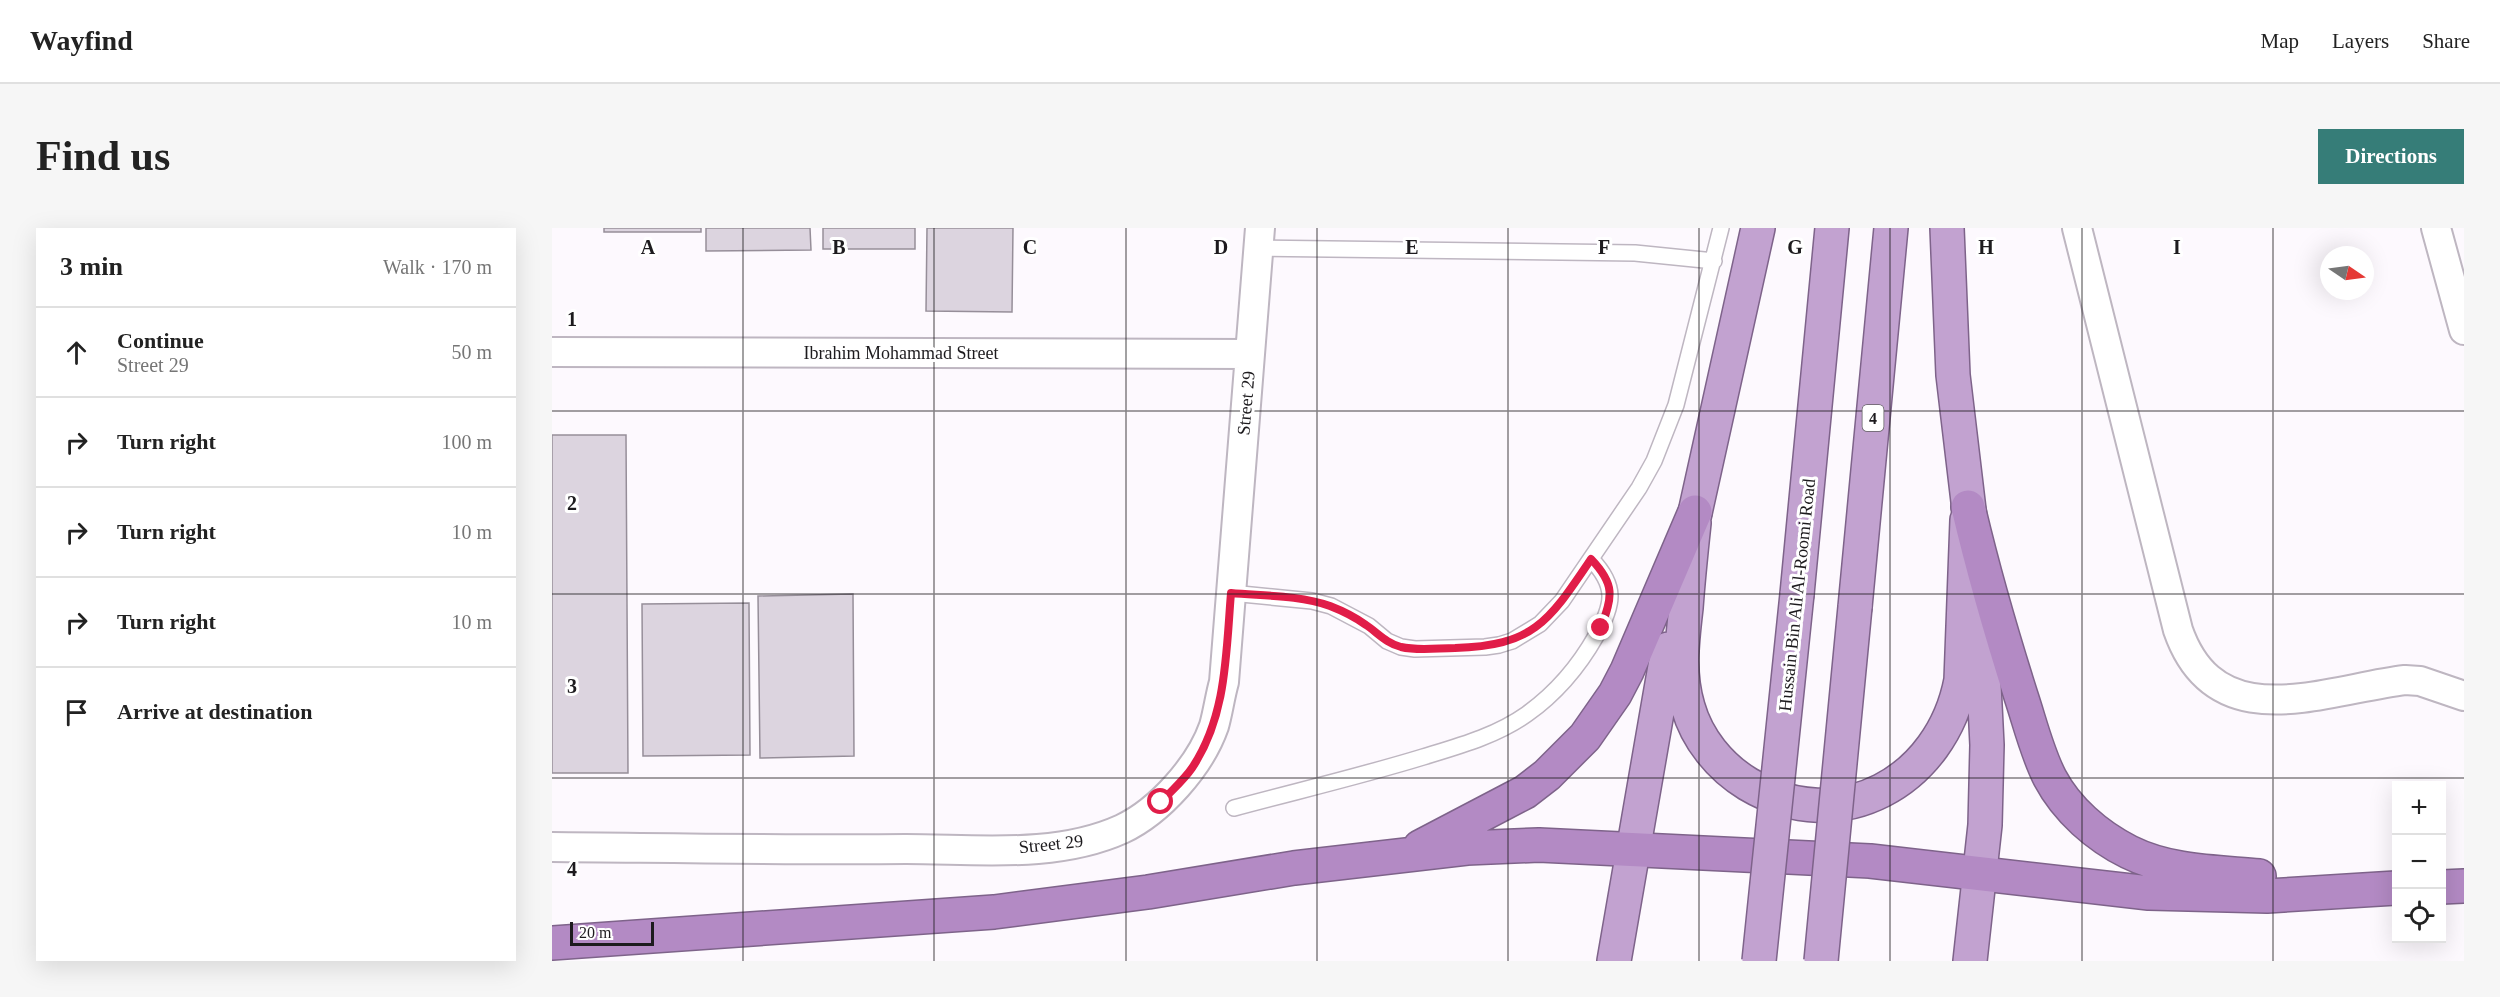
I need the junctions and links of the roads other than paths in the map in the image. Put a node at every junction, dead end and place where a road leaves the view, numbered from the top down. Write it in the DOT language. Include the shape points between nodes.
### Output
graph roads {
  1 [pos="1719,228"];
  2 [pos="1758,228"];
  3 [pos="1832,228"];
  4 [pos="1891,228"];
  5 [pos="1947,228"];
  6 [pos="2077,228"];
  7 [pos="2436,228"];
  8 [pos="1259,238"];
  9 [pos="1714,261"];
  10 [pos="2464,330"];
  11 [pos="552,352"];
  12 [pos="1250,354"];
  13 [pos="1968,507"];
  14 [pos="1695,512"];
  15 [pos="1591,559"];
  16 [pos="1231,593"];
  17 [pos="2464,696"];
  18 [pos="1234,808"];
  19 [pos="552,847"];
  20 [pos="1633,849"];
  21 [pos="1405,855"];
  22 [pos="1980,875"];
  23 [pos="2464,886"];
  24 [pos="2446,887"];
  25 [pos="2391,889"];
  26 [pos="552,929"];
  27 [pos="605,939"];
  28 [pos="552,943"];
  29 [pos="1971,950"];
  30 [pos="1614,960"];
  31 [pos="1759,961"];
  32 [pos="1821,961"];
  1 -- 9 [label="lane"];
  2 -- 14 [label="highway"];
  3 -- 31 [label="highway, Hussain Bin Ali Al-Roomi Road, bridge"];
  4 -- 32 [label="highway, 4, bridge"];
  5 -- 13 [label="highway" via="1953,375"];
  6 -- 17 [label="street" via="2178,630 2201,672 2226,690 2261,700 2302,699 2405,680"];
  7 -- 10 [label="street"];
  8 -- 9 [label="lane" via="1635,253"];
  8 -- 12 [label="street, Street 29"];
  9 -- 15 [label="lane" via="1666,434 1639,488"];
  11 -- 12 [label="street, Ibrahim Mohammad Street"];
  12 -- 16 [label="street, Street 29"];
  13 -- 14 [label="highway" via="1961,680 1949,723 1923,760 1889,788 1857,800 1824,805 1791,801 1760,791 1723,765 1697,730 1688,709 1680,665"];
  13 -- 22 [label="highway" via="1986,700 1985,825"];
  13 -- 25 [label="highway" via="2004,643 2050,777 2084,821 2130,852 2178,868"];
  14 -- 20 [label="highway"];
  14 -- 21 [label="highway" via="1627,671 1585,736 1525,792"];
  15 -- 16 [label="lane" via="1562,601 1540,624 1512,640 1485,647 1401,647 1331,606 1312,600"];
  15 -- 18 [label="lane" via="1606,576 1611,595 1601,628 1576,666 1528,714 1472,742"];
  16 -- 19 [label="street, Street 29" via="1224,682 1213,727 1192,768 1161,802 1124,828 1080,844 1035,849"];
  20 -- 21 [label="highway" via="1539,845"];
  20 -- 22 [label="highway" via="1870,861"];
  20 -- 30 [label="highway"];
  21 -- 27 [label="highway" via="1294,867 1148,892 994,912"];
  22 -- 25 [label="highway" via="2149,893 2267,896"];
  22 -- 29 [label="highway"];
  23 -- 24 [label="highway"];
  26 -- 27 [label="highway"];
  27 -- 28 [label="highway"];
}
